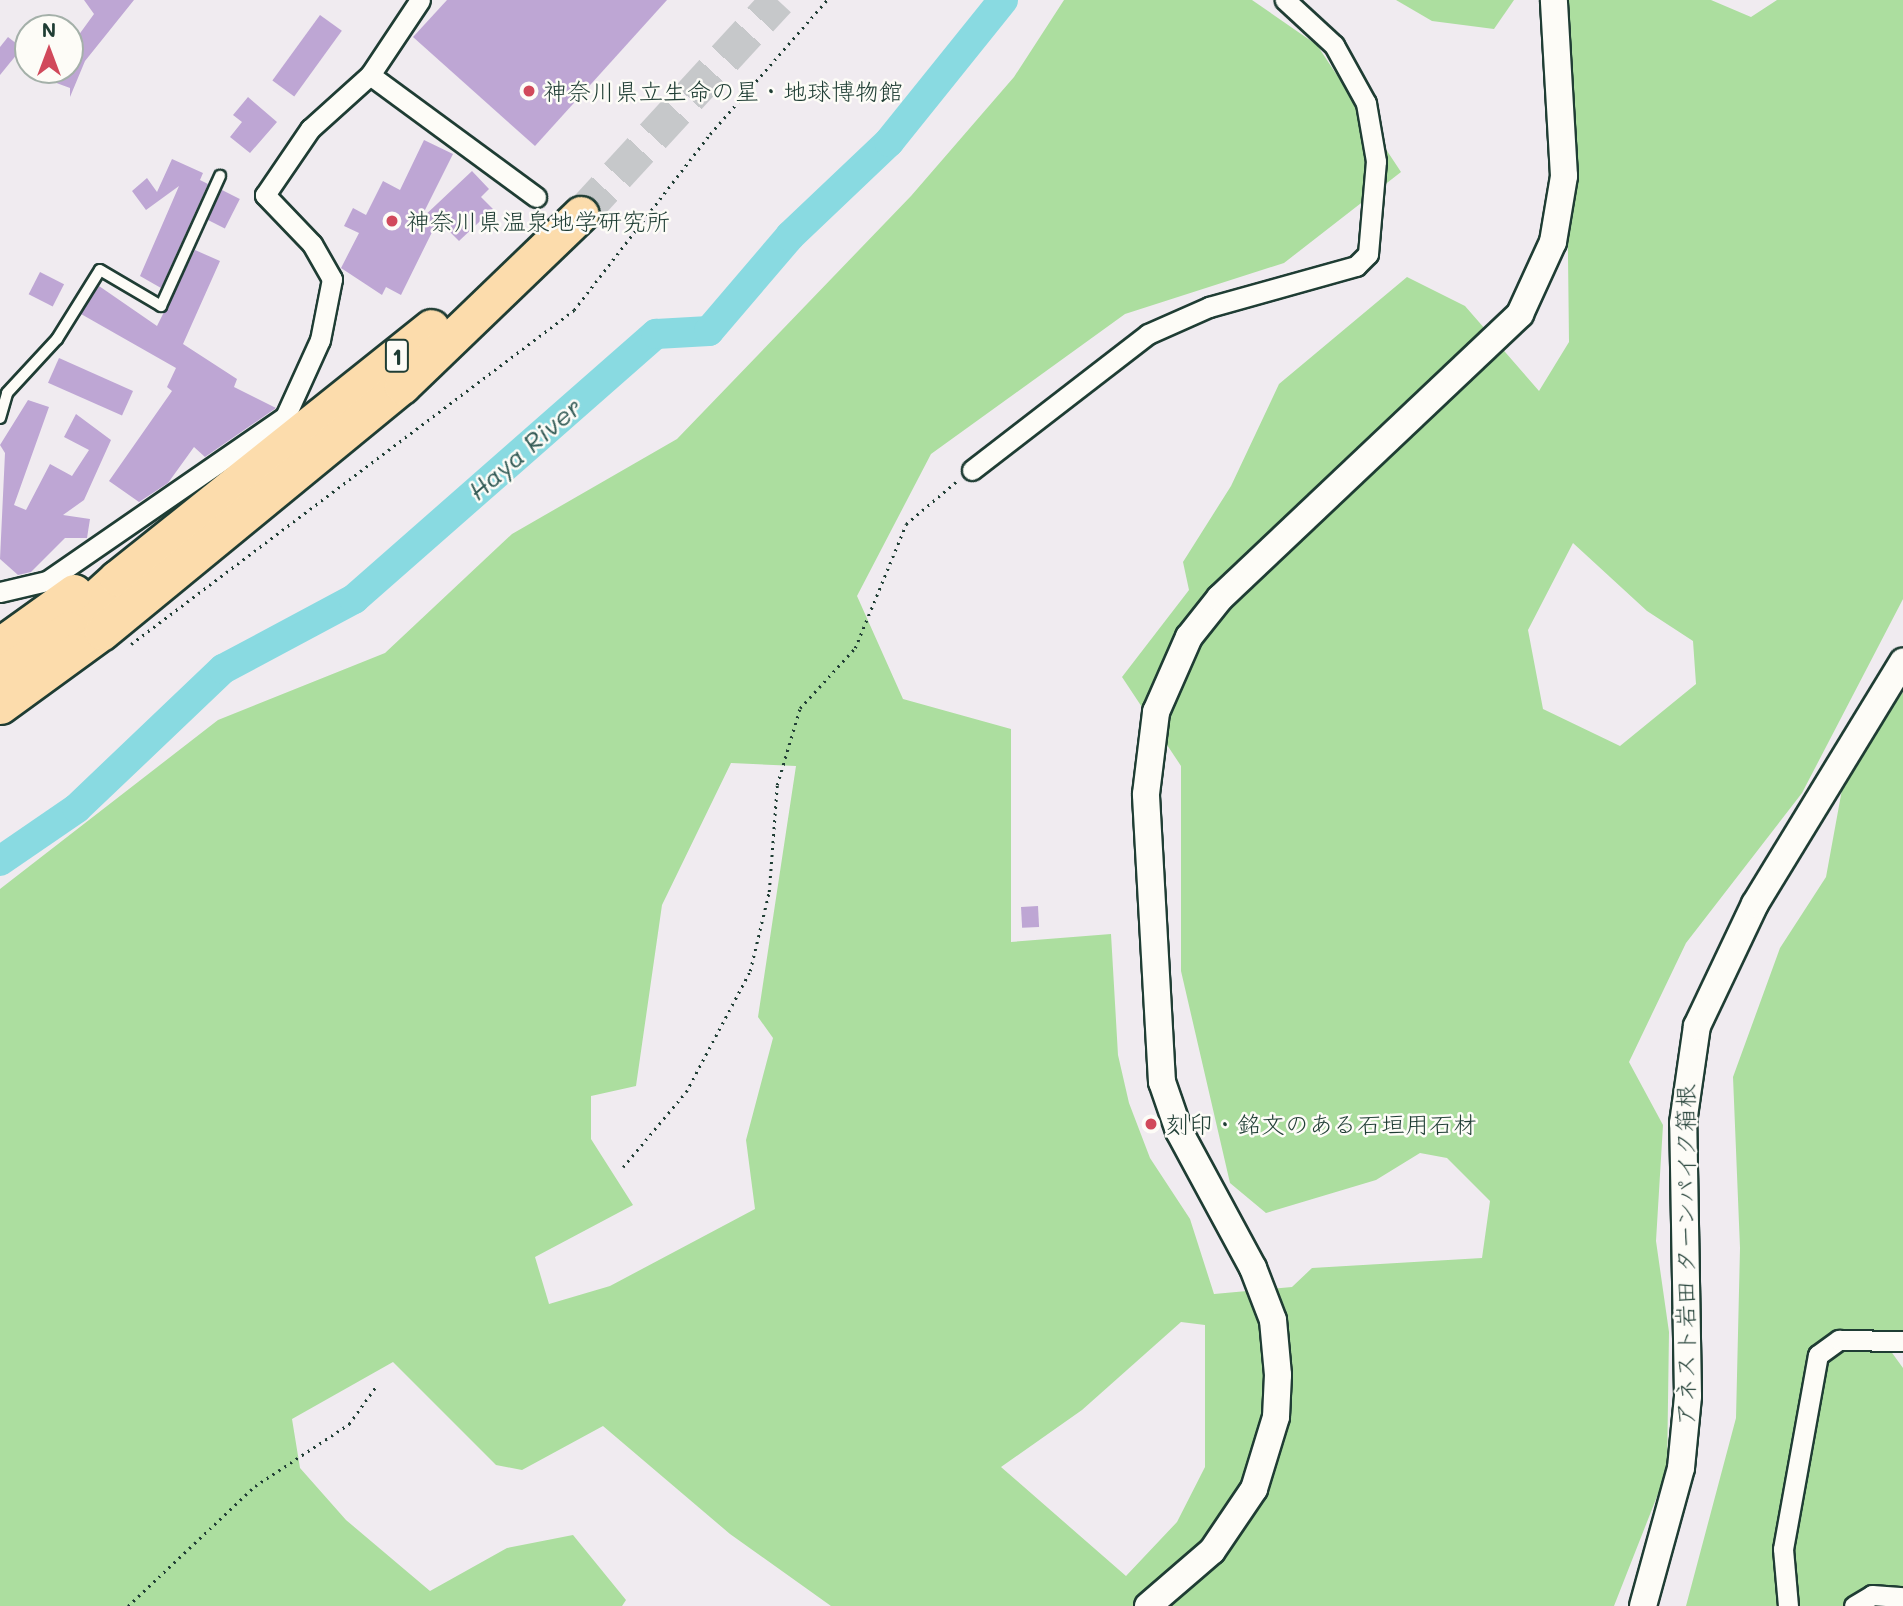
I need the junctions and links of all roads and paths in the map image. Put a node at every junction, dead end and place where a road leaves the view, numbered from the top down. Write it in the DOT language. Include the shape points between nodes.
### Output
graph roads {
  1 [pos="420,0"];
  2 [pos="827,0"];
  3 [pos="1285,0"];
  4 [pos="1554,0"];
  5 [pos="370,75"];
  6 [pos="220,176"];
  7 [pos="561,203"];
  8 [pos="0,382"];
  9 [pos="7,393"];
  10 [pos="0,418"];
  11 [pos="972,470"];
  12 [pos="294,475"];
  13 [pos="218,499"];
  14 [pos="0,592"];
  15 [pos="50,639"];
  16 [pos="0,645"];
  17 [pos="128,646"];
  18 [pos="1903,662"];
  19 [pos="0,675"];
  20 [pos="0,706"];
  21 [pos="623,1167"];
  22 [pos="1903,1342"];
  23 [pos="377,1385"];
  24 [pos="1903,1597"];
  25 [pos="128,1606"];
  26 [pos="1148,1606"];
  27 [pos="1643,1606"];
  28 [pos="1788,1606"];
  29 [pos="1854,1606"];
  1 -- 5 [label="street"];
  2 -- 17 [label="path" via="710,134 574,310"];
  3 -- 11 [label="street" via="1334,45 1366,103 1376,161 1368,254 1356,266 1209,307 1148,334"];
  4 -- 26 [label="street" via="1562,189 1553,242 1520,314 1220,598 1189,637 1156,712 1146,794 1162,1082 1179,1131 1253,1268 1273,1320 1278,1375 1276,1417 1254,1489 1212,1550"];
  5 -- 7 [label="street"];
  5 -- 14 [label="street" via="310,129 265,195 313,244 332,279 320,340 285,417 47,580"];
  6 -- 9 [label="lane" via="160,306 100,270 57,339"];
  7 -- 12 [label="highway, 1" via="411,377"];
  7 -- 13 [label="highway, 1" via="418,340"];
  8 -- 9 [label="lane"];
  9 -- 10 [label="lane"];
  11 -- 21 [label="path" via="905,524 855,648 800,708 777,785 769,892 750,971 686,1093"];
  12 -- 15 [label="highway, 1" via="126,595"];
  12 -- 20 [label="highway, 1"];
  13 -- 15 [label="highway, 1"];
  13 -- 16 [label="highway, 1"];
  15 -- 19 [label="highway, 1"];
  18 -- 27 [label="street, アネスト岩田 ターンパイク箱根" via="1755,904 1697,1026 1683,1123 1689,1322 1682,1468"];
  22 -- 28 [label="street" via="1839,1340 1818,1355 1783,1549"];
  23 -- 25 [label="path" via="349,1424 255,1486"];
  24 -- 29 [label="street" via="1872,1595"];
}
